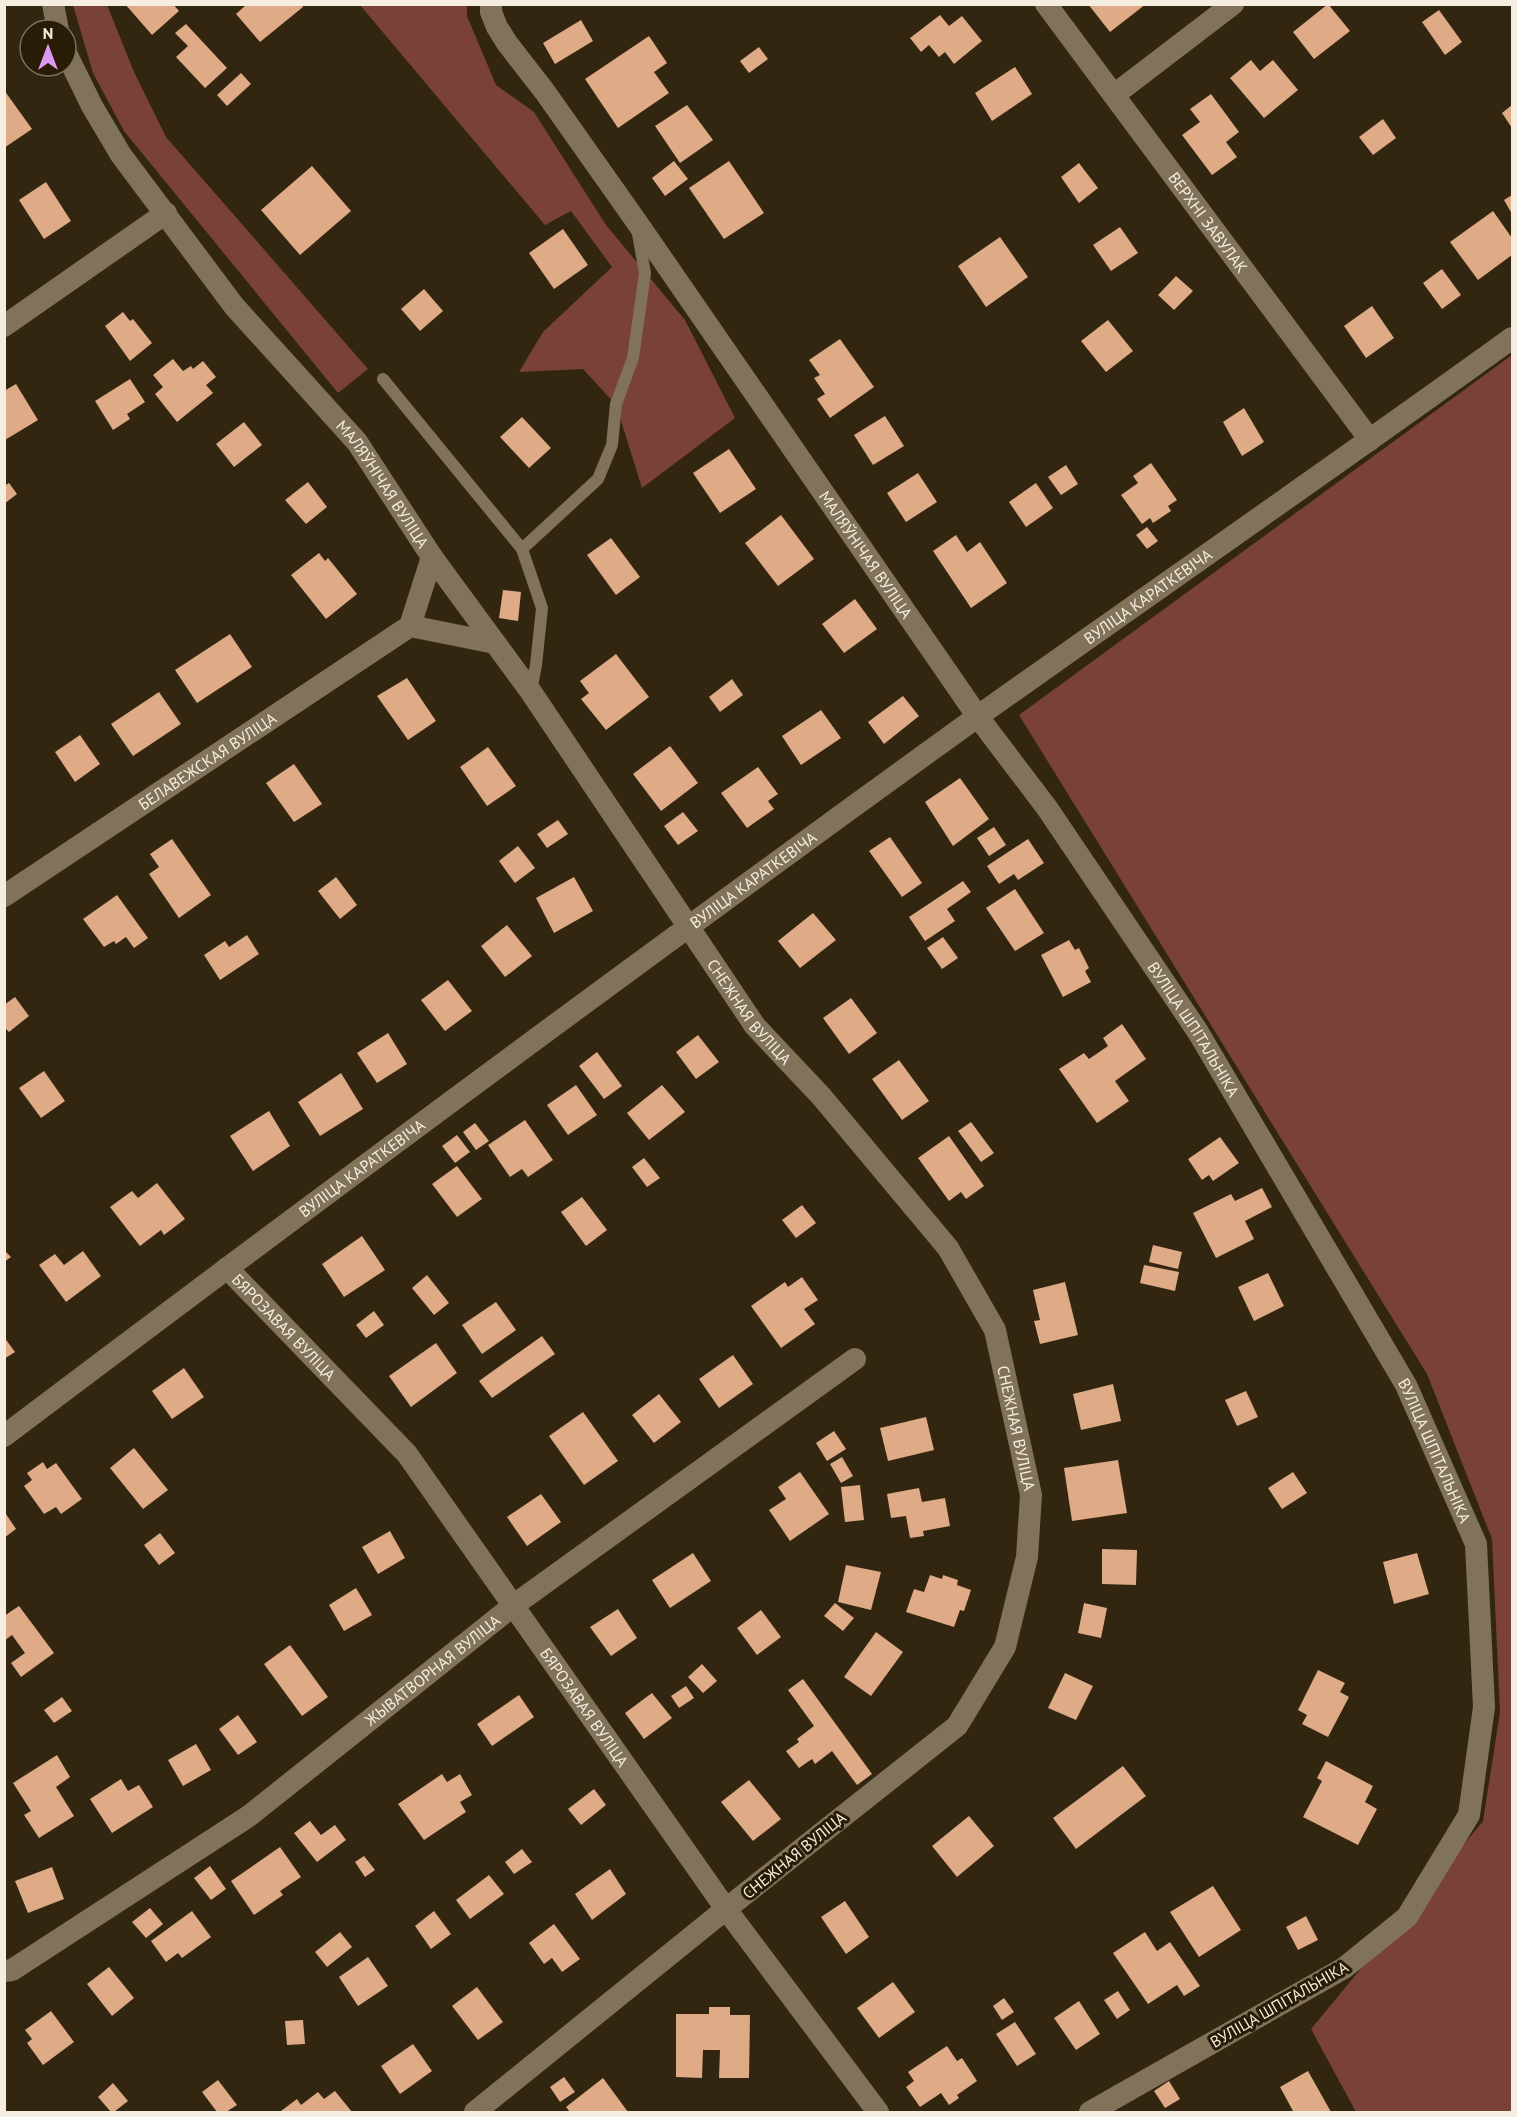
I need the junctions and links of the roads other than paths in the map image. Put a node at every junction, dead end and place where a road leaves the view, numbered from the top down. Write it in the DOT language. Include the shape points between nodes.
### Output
graph roads {
  1 [pos="491,4"];
  2 [pos="1046,4"];
  3 [pos="1233,4"];
  4 [pos="78,77"];
  5 [pos="1114,95"];
  6 [pos="166,213"];
  7 [pos="636,221"];
  8 [pos="4,326"];
  9 [pos="1512,338"];
  10 [pos="383,379"];
  11 [pos="1370,440"];
  12 [pos="522,549"];
  13 [pos="432,556"];
  14 [pos="410,626"];
  15 [pos="495,643"];
  16 [pos="531,692"];
  17 [pos="978,717"];
  18 [pos="4,896"];
  19 [pos="689,927"];
  20 [pos="227,1268"];
  21 [pos="855,1359"];
  22 [pos="4,1436"];
  23 [pos="514,1605"];
  24 [pos="726,1909"];
  25 [pos="4,1971"];
  26 [pos="475,2112"];
  27 [pos="878,2112"];
  28 [pos="1090,2112"];
  1 -- 7 [label="street, МАЛЯЎНІЧАЯ ВУЛІЦА" via="497,27 507,43"];
  2 -- 5 [label="street, ВЕРХНІ ЗАВУЛАК"];
  3 -- 5 [label="street"];
  4 -- 6 [label="street, МАЛЯЎНІЧАЯ ВУЛІЦА" via="121,155"];
  5 -- 11 [label="street, ВЕРХНІ ЗАВУЛАК"];
  6 -- 8 [label="street"];
  6 -- 13 [label="street, МАЛЯЎНІЧАЯ ВУЛІЦА" via="234,306 357,442"];
  7 -- 12 [label="lane" via="645,273 633,358 616,404 612,445 598,480"];
  7 -- 17 [label="street, МАЛЯЎНІЧАЯ ВУЛІЦА"];
  9 -- 11 [label="street, ВУЛІЦА КАРАТКЕВІЧА"];
  10 -- 12 [label="lane"];
  11 -- 17 [label="street, ВУЛІЦА КАРАТКЕВІЧА"];
  12 -- 16 [label="lane" via="542,608"];
  13 -- 14 [label="street"];
  13 -- 15 [label="street, МАЛЯЎНІЧАЯ ВУЛІЦА"];
  14 -- 15 [label="street"];
  14 -- 18 [label="street, БЕЛАВЕЖСКАЯ ВУЛІЦА"];
  15 -- 16 [label="street, МАЛЯЎНІЧАЯ ВУЛІЦА"];
  16 -- 19 [label="street, МАЛЯЎНІЧАЯ ВУЛІЦА"];
  17 -- 19 [label="street, ВУЛІЦА КАРАТКЕВІЧА"];
  17 -- 28 [label="street, ВУЛІЦА ШПІТАЛЬНІКА" via="1047,808 1198,1032 1406,1385 1476,1544 1484,1707 1469,1815 1407,1917 1344,1968"];
  19 -- 20 [label="street, ВУЛІЦА КАРАТКЕВІЧА"];
  19 -- 24 [label="street, СНЕЖНАЯ ВУЛІЦА" via="755,1026 821,1096 948,1248 995,1330 1031,1495 1027,1557 1005,1647 957,1726"];
  20 -- 22 [label="street, ВУЛІЦА КАРАТКЕВІЧА"];
  20 -- 23 [label="street, БЯРОЗАВАЯ ВУЛІЦА" via="407,1454"];
  21 -- 23 [label="street, ЖЫВАТВОРНАЯ ВУЛІЦА"];
  23 -- 24 [label="street, БЯРОЗАВАЯ ВУЛІЦА"];
  23 -- 25 [label="street, ЖЫВАТВОРНАЯ ВУЛІЦА" via="249,1816 12,1970"];
  24 -- 26 [label="street"];
  24 -- 27 [label="street, БЯРОЗАВАЯ ВУЛІЦА"];
}
